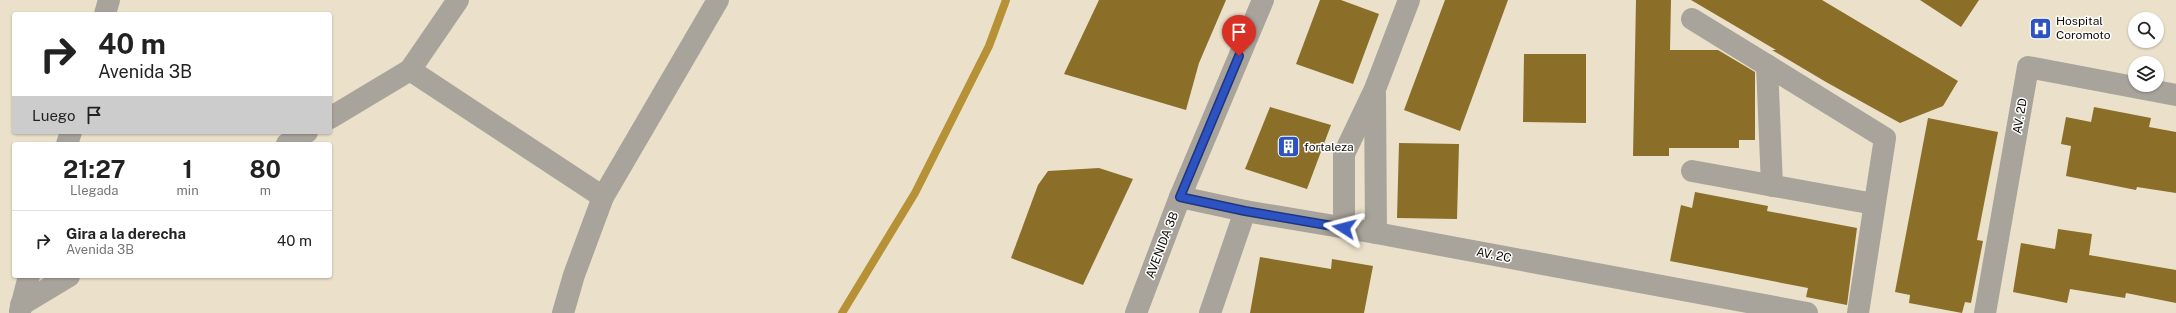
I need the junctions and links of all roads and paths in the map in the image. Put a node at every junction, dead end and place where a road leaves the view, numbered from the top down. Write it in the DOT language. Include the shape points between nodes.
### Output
graph roads {
  1 [pos="109,0"];
  2 [pos="458,0"];
  3 [pos="718,0"];
  4 [pos="1263,0"];
  5 [pos="1409,0"];
  6 [pos="106,12"];
  7 [pos="1692,19"];
  8 [pos="1766,65"];
  9 [pos="410,70"];
  10 [pos="1375,89"];
  11 [pos="2176,94"];
  12 [pos="332,117"];
  13 [pos="304,134"];
  14 [pos="290,142"];
  15 [pos="1692,171"];
  16 [pos="1772,186"];
  17 [pos="603,197"];
  18 [pos="1180,197"];
  19 [pos="1874,204"];
  20 [pos="1245,211"];
  21 [pos="1344,228"];
  22 [pos="1376,233"];
  23 [pos="29,278"];
  24 [pos="66,278"];
  25 [pos="20,309"];
  26 [pos="563,313"];
  27 [pos="1136,313"];
  28 [pos="1210,313"];
  29 [pos="1807,313"];
  30 [pos="1858,313"];
  31 [pos="1985,313"];
  1 -- 6 [label="street"];
  2 -- 9 [label="street"];
  3 -- 17 [label="street"];
  4 -- 18 [label="street, AVENIDA 3B"];
  5 -- 10 [label="street"];
  7 -- 8 [label="street"];
  8 -- 16 [label="street"];
  8 -- 19 [label="street" via="1885,138"];
  9 -- 12 [label="street"];
  9 -- 17 [label="street"];
  10 -- 21 [label="street" via="1344,154"];
  10 -- 22 [label="street"];
  11 -- 31 [label="street, AV. 2D" via="2028,67"];
  13 -- 14 [label="street"];
  15 -- 16 [label="street"];
  16 -- 19 [label="street"];
  17 -- 26 [label="street"];
  18 -- 20 [label="street, AV. 2C"];
  18 -- 27 [label="street, AVENIDA 3B"];
  19 -- 30 [label="street"];
  20 -- 21 [label="street, AV. 2C"];
  20 -- 28 [label="street"];
  21 -- 22 [label="street, AV. 2C"];
  22 -- 29 [label="street, AV. 2C"];
  23 -- 25 [label="street"];
  24 -- 25 [label="street"];
}
